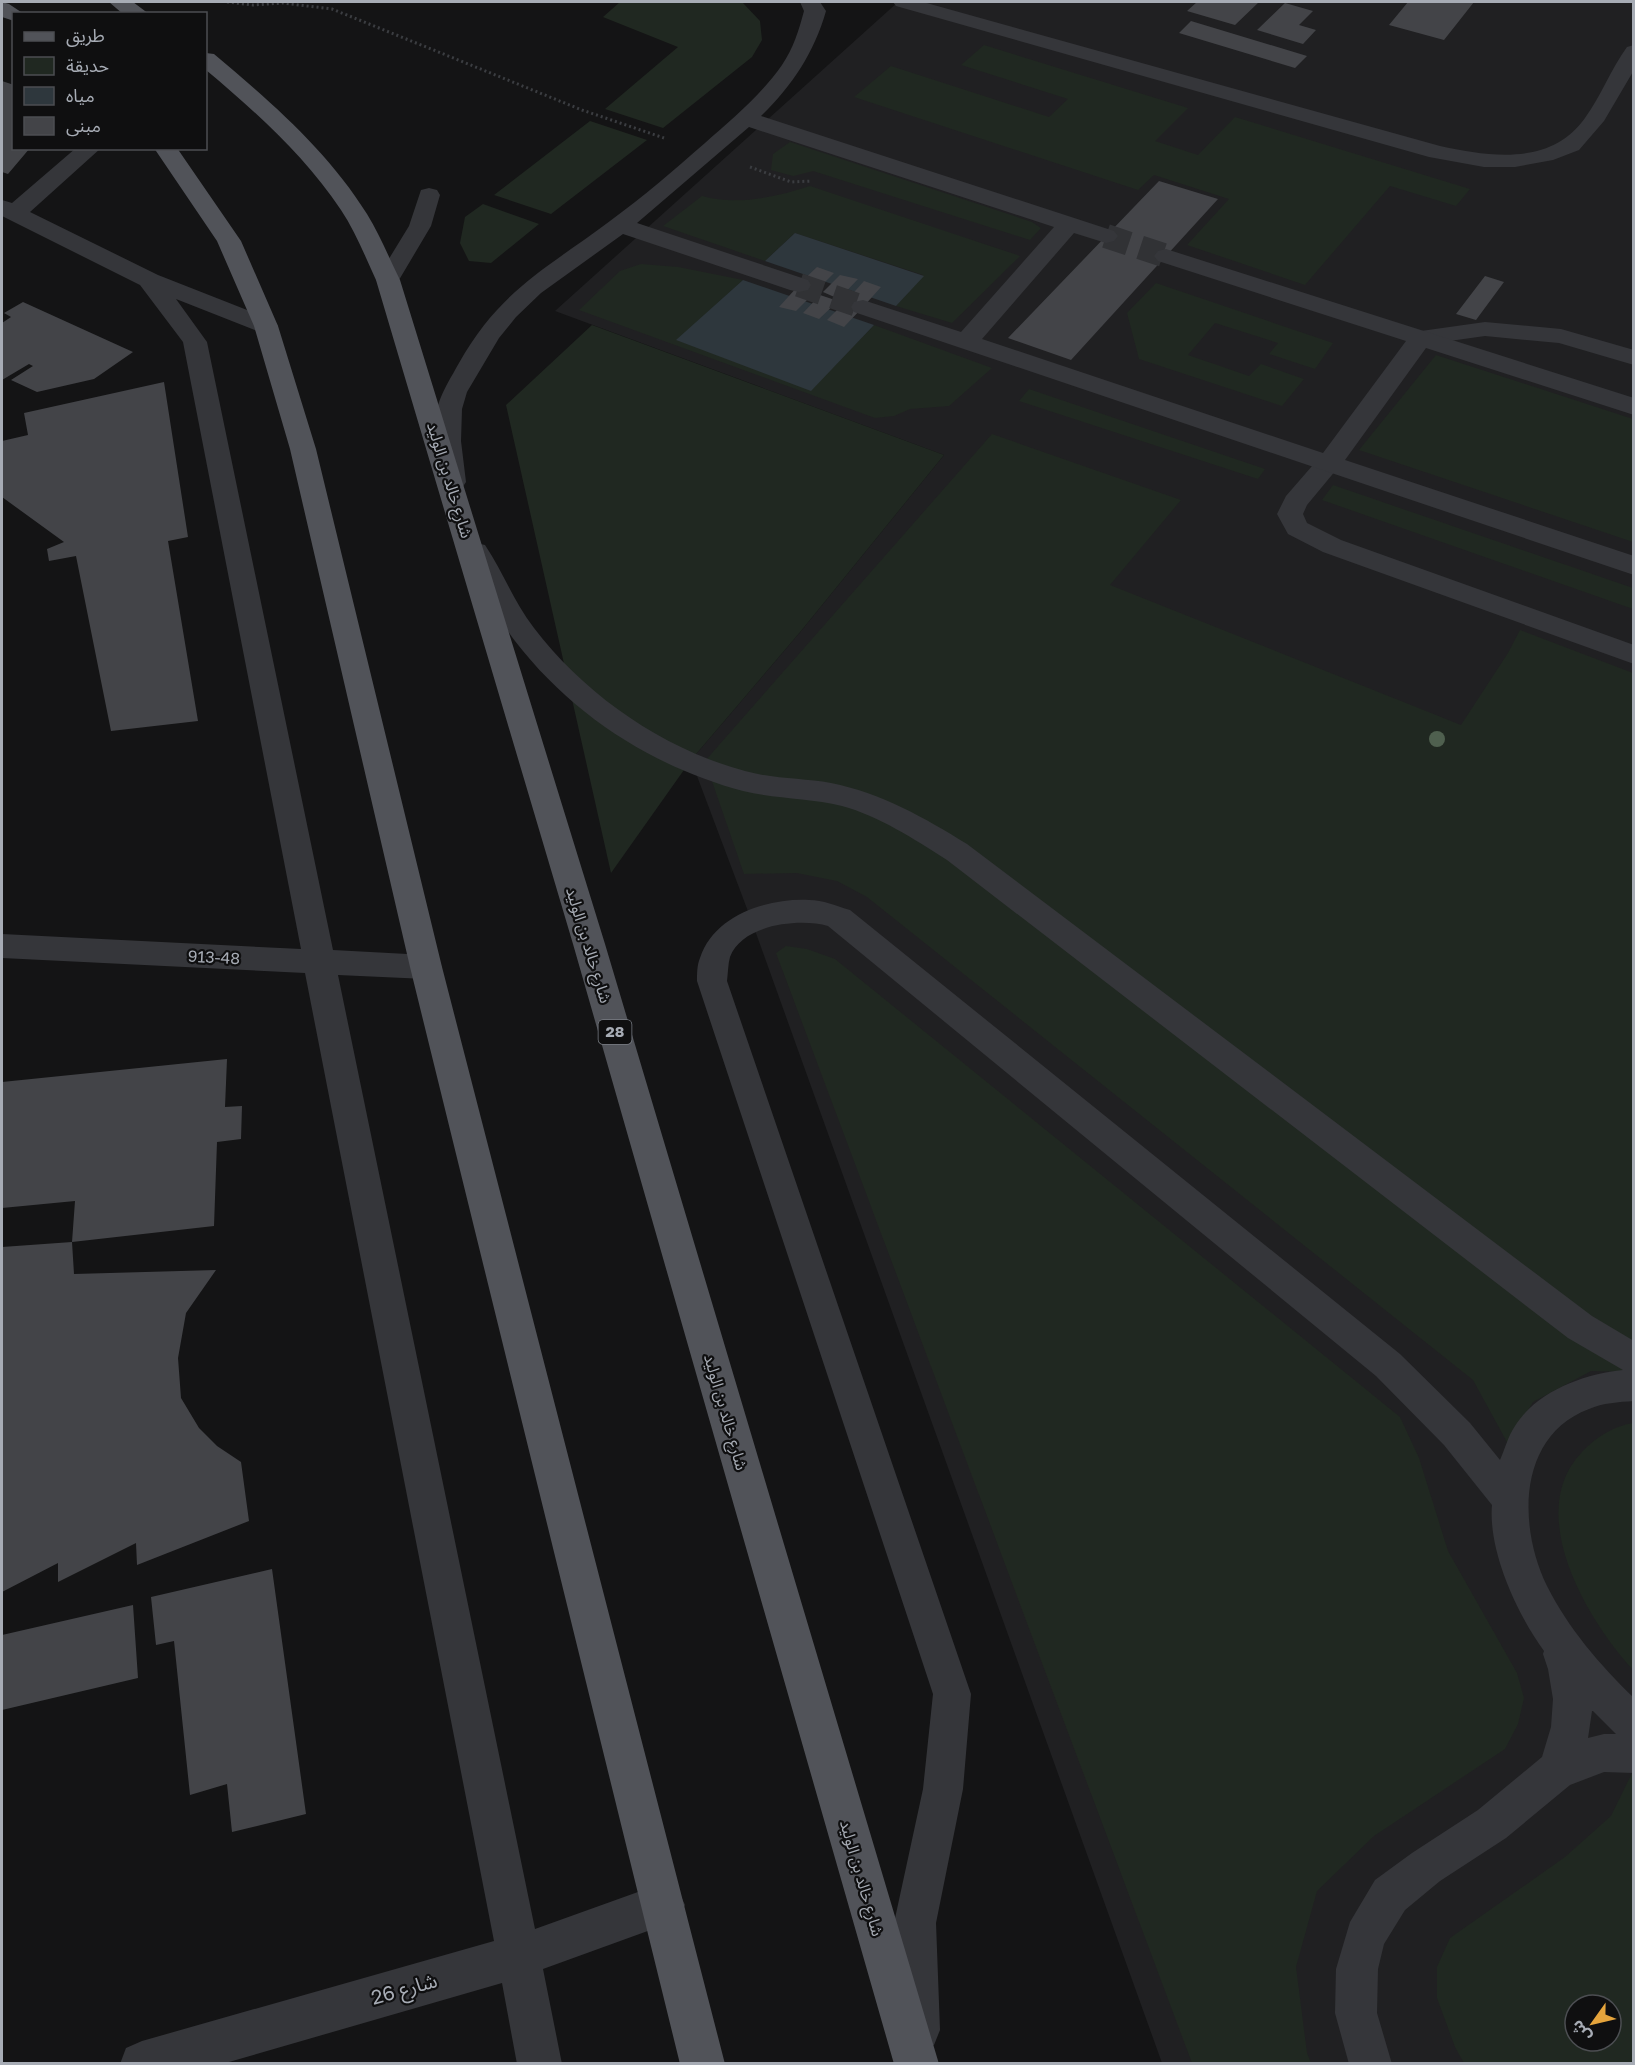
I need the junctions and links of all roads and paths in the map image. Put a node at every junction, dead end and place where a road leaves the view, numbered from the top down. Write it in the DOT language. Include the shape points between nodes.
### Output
graph roads {
  1 [pos="118,2"];
  2 [pos="227,2"];
  3 [pos="810,2"];
  4 [pos="903,2"];
  5 [pos="136,12"];
  6 [pos="1634,51"];
  7 [pos="207,60"];
  8 [pos="746,119"];
  9 [pos="87,150"];
  10 [pos="166,150"];
  11 [pos="708,153"];
  12 [pos="815,180"];
  13 [pos="429,195"];
  14 [pos="8,210"];
  15 [pos="620,225"];
  16 [pos="1070,225"];
  17 [pos="1106,236"];
  18 [pos="1166,256"];
  19 [pos="149,280"];
  20 [pos="388,280"];
  21 [pos="799,285"];
  22 [pos="863,307"];
  23 [pos="266,326"];
  24 [pos="1421,338"];
  25 [pos="965,342"];
  26 [pos="1634,358"];
  27 [pos="1634,407"];
  28 [pos="1328,464"];
  29 [pos="454,495"];
  30 [pos="464,528"];
  31 [pos="1634,566"];
  32 [pos="1634,655"];
  33 [pos="2,946"];
  34 [pos="320,963"];
  35 [pos="426,967"];
  36 [pos="1634,1359"];
  37 [pos="1634,1385"];
  38 [pos="1509,1499"];
  39 [pos="1554,1634"];
  40 [pos="1634,1725"];
  41 [pos="1634,1754"];
  42 [pos="1556,1771"];
  43 [pos="663,1905"];
  44 [pos="519,1956"];
  45 [pos="142,2064"];
  46 [pos="540,2064"];
  47 [pos="703,2064"];
  48 [pos="917,2064"];
  49 [pos="923,2064"];
  50 [pos="1371,2064"];
  1 -- 5 [label="main road"];
  2 -- 11 [label="path" via="332,9 582,110"];
  3 -- 8 [label="street" via="815,11 801,54 781,83"];
  4 -- 6 [label="lane" via="1475,160 1537,158 1575,144"];
  7 -- 20 [label="main road, شارع خالد بن الوليد / 28" via="259,103 307,152 351,208"];
  8 -- 11 [label="street"];
  8 -- 16 [label="street"];
  9 -- 14 [label="street"];
  10 -- 23 [label="main road" via="229,241"];
  11 -- 12 [label="path" via="791,182"];
  11 -- 15 [label="street"];
  13 -- 20 [label="lane" via="420,226"];
  14 -- 19 [label="street"];
  15 -- 21 [label="street"];
  15 -- 29 [label="street" via="533,289 507,312 481,345 451,401 448,444"];
  16 -- 17 [label="street"];
  16 -- 25 [label="street"];
  18 -- 24 [label="street"];
  19 -- 23 [label="street"];
  19 -- 34 [label="street" via="195,342"];
  20 -- 29 [label="main road, شارع خالد بن الوليد / 28"];
  22 -- 25 [label="street"];
  23 -- 35 [label="main road" via="303,449"];
  24 -- 26 [label="lane" via="1485,329 1561,336"];
  24 -- 27 [label="street"];
  24 -- 28 [label="street"];
  25 -- 28 [label="street"];
  28 -- 31 [label="street"];
  28 -- 32 [label="lane" via="1295,502 1290,514 1297,528 1332,546"];
  29 -- 30 [label="main road, شارع خالد بن الوليد / 28"];
  30 -- 36 [label="lane" via="510,613 548,662 602,712 651,745 712,770 744,781 843,796 895,814 957,852 1580,1327"];
  30 -- 48 [label="main road, شارع خالد بن الوليد / 28"];
  33 -- 34 [label="street, 913-48"];
  34 -- 35 [label="street, 913-48"];
  34 -- 44 [label="street"];
  35 -- 43 [label="main road"];
  37 -- 38 [label="lane" via="1568,1400 1548,1414 1520,1452"];
  38 -- 39 [label="lane" via="1516,1552 1538,1607"];
  38 -- 49 [label="lane" via="1457,1434 1388,1365 839,918 810,910 780,912 729,936 715,957 712,981 952,1694 943,1789 915,1923 917,2014"];
  39 -- 40 [label="lane" via="1587,1679"];
  39 -- 42 [label="lane" via="1572,1687 1573,1717 1568,1744"];
  41 -- 42 [label="lane" via="1604,1753"];
  42 -- 50 [label="lane" via="1492,1824 1390,1895 1365,1937 1357,1969 1356,2013"];
  43 -- 44 [label="street, شارع 26"];
  43 -- 47 [label="main road"];
  44 -- 45 [label="street, شارع 26"];
  44 -- 46 [label="street"];
}
